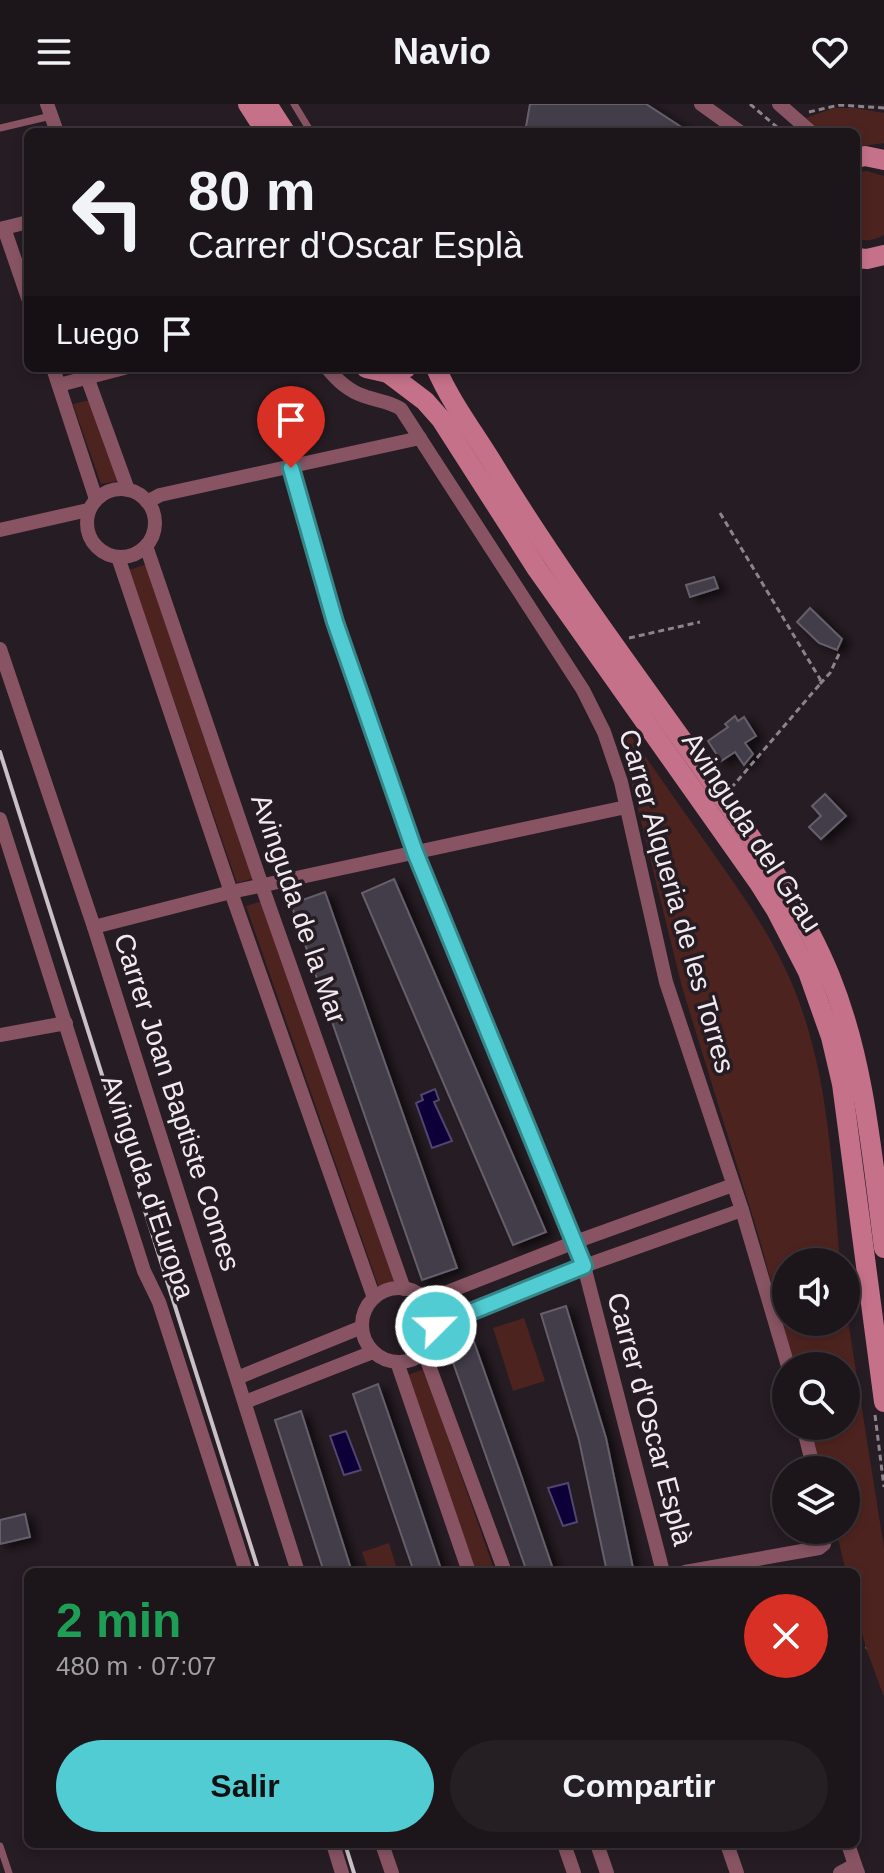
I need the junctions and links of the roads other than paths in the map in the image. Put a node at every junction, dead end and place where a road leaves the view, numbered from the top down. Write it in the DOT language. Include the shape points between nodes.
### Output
graph roads {
  1 [pos="248,104"];
  2 [pos="267,104"];
  3 [pos="294,104"];
  4 [pos="701,104"];
  5 [pos="779,104"];
  6 [pos="49,110"];
  7 [pos="803,127"];
  8 [pos="0,128"];
  9 [pos="263,128"];
  10 [pos="282,128"];
  11 [pos="309,128"];
  12 [pos="734,128"];
  13 [pos="882,156"];
  14 [pos="860,158"];
  15 [pos="24,223"];
  16 [pos="2,229"];
  17 [pos="884,255"];
  18 [pos="860,258"];
  19 [pos="24,287"];
  20 [pos="54,372"];
  21 [pos="108,372"];
  22 [pos="331,372"];
  23 [pos="399,372"];
  24 [pos="438,372"];
  25 [pos="87,377"];
  26 [pos="59,385"];
  27 [pos="420,438"];
  28 [pos="291,468"];
  29 [pos="128,490"];
  30 [pos="147,502"];
  31 [pos="92,505"];
  32 [pos="0,530"];
  33 [pos="146,546"];
  34 [pos="118,557"];
  35 [pos="0,649"];
  36 [pos="626,807"];
  37 [pos="0,819"];
  38 [pos="415,852"];
  39 [pos="262,886"];
  40 [pos="231,892"];
  41 [pos="94,927"];
  42 [pos="66,1023"];
  43 [pos="0,1035"];
  44 [pos="733,1185"];
  45 [pos="742,1210"];
  46 [pos="575,1242"];
  47 [pos="884,1248"];
  48 [pos="584,1266"];
  49 [pos="404,1289"];
  50 [pos="374,1298"];
  51 [pos="427,1300"];
  52 [pos="436,1326"];
  53 [pos="362,1327"];
  54 [pos="373,1352"];
  55 [pos="424,1352"];
  56 [pos="784,1352"];
  57 [pos="397,1362"];
  58 [pos="237,1378"];
  59 [pos="245,1402"];
  60 [pos="879,1405"];
  61 [pos="824,1544"];
  62 [pos="245,1568"];
  63 [pos="297,1568"];
  64 [pos="468,1568"];
  65 [pos="504,1568"];
  66 [pos="662,1568"];
  67 [pos="707,1568"];
  68 [pos="0,1846"];
  69 [pos="334,1848"];
  70 [pos="383,1848"];
  71 [pos="565,1848"];
  72 [pos="598,1848"];
  73 [pos="728,1848"];
  74 [pos="849,1848"];
  75 [pos="856,1869"];
  76 [pos="9,1873"];
  77 [pos="342,1873"];
  78 [pos="392,1873"];
  79 [pos="574,1873"];
  80 [pos="607,1873"];
  81 [pos="737,1873"];
  82 [pos="840,1873"];
  1 -- 9 [label="main road"];
  2 -- 10 [label="main road"];
  3 -- 11 [label="lane"];
  4 -- 12 [label="street"];
  5 -- 7 [label="street"];
  6 -- 8 [label="lane"];
  13 -- 14 [label="main road"];
  15 -- 16 [label="street"];
  16 -- 19 [label="street"];
  17 -- 18 [label="main road"];
  20 -- 26 [label="street"];
  21 -- 25 [label="street"];
  22 -- 27 [label="street" via="347,388 401,409"];
  23 -- 60 [label="main road, Avinguda del Grau" via="441,419 537,569 759,883 793,941 820,1004 842,1084"];
  24 -- 47 [label="main road, Avinguda del Grau" via="543,544 723,798 816,944 854,1049"];
  25 -- 26 [label="street"];
  25 -- 29 [label="street"];
  26 -- 31 [label="street"];
  27 -- 28 [label="street"];
  27 -- 36 [label="street, Carrer Alqueria de les Torres" via="583,690 604,732"];
  28 -- 30 [label="street"];
  28 -- 38 [label="street, Carrer d'Oscar Esplà" via="335,622"];
  29 -- 30 [label="street"];
  29 -- 31 [label="street" via="111,491"];
  30 -- 33 [label="street" via="154,519"];
  31 -- 32 [label="street"];
  31 -- 34 [label="street" via="92,542"];
  33 -- 34 [label="street"];
  33 -- 39 [label="street, Avinguda de la Mar"];
  34 -- 40 [label="street, Avinguda de la Mar"];
  35 -- 41 [label="street, Carrer Joan Baptiste Comes"];
  36 -- 38 [label="street"];
  36 -- 44 [label="street, Carrer Alqueria de les Torres" via="666,982"];
  37 -- 42 [label="street, Avinguda d'Europa"];
  38 -- 39 [label="street"];
  38 -- 46 [label="street, Carrer d'Oscar Esplà"];
  39 -- 40 [label="street"];
  39 -- 49 [label="street, Avinguda de la Mar"];
  40 -- 41 [label="street"];
  40 -- 50 [label="street, Avinguda de la Mar"];
  41 -- 58 [label="street, Carrer Joan Baptiste Comes"];
  42 -- 43 [label="street"];
  42 -- 62 [label="street, Avinguda d'Europa"];
  44 -- 45 [label="street, Carrer Alqueria de les Torres"];
  44 -- 46 [label="street"];
  45 -- 48 [label="street"];
  45 -- 56 [label="street"];
  46 -- 48 [label="street, Carrer d'Oscar Esplà"];
  46 -- 51 [label="street"];
  48 -- 52 [label="street"];
  48 -- 66 [label="street, Carrer d'Oscar Esplà"];
  49 -- 50 [label="street"];
  49 -- 51 [label="street"];
  50 -- 53 [label="street"];
  51 -- 52 [label="street"];
  52 -- 55 [label="street"];
  53 -- 54 [label="street"];
  53 -- 58 [label="street"];
  54 -- 57 [label="street"];
  54 -- 59 [label="street"];
  55 -- 57 [label="street"];
  55 -- 65 [label="street"];
  57 -- 64 [label="street"];
  58 -- 59 [label="street, Carrer Joan Baptiste Comes"];
  59 -- 63 [label="street, Carrer Joan Baptiste Comes"];
  61 -- 67 [label="street"];
  68 -- 76 [label="lane"];
  69 -- 77 [label="street"];
  70 -- 78 [label="street"];
  71 -- 79 [label="street"];
  72 -- 80 [label="street"];
  73 -- 81 [label="street"];
  74 -- 75 [label="street"];
  75 -- 82 [label="street"];
}
